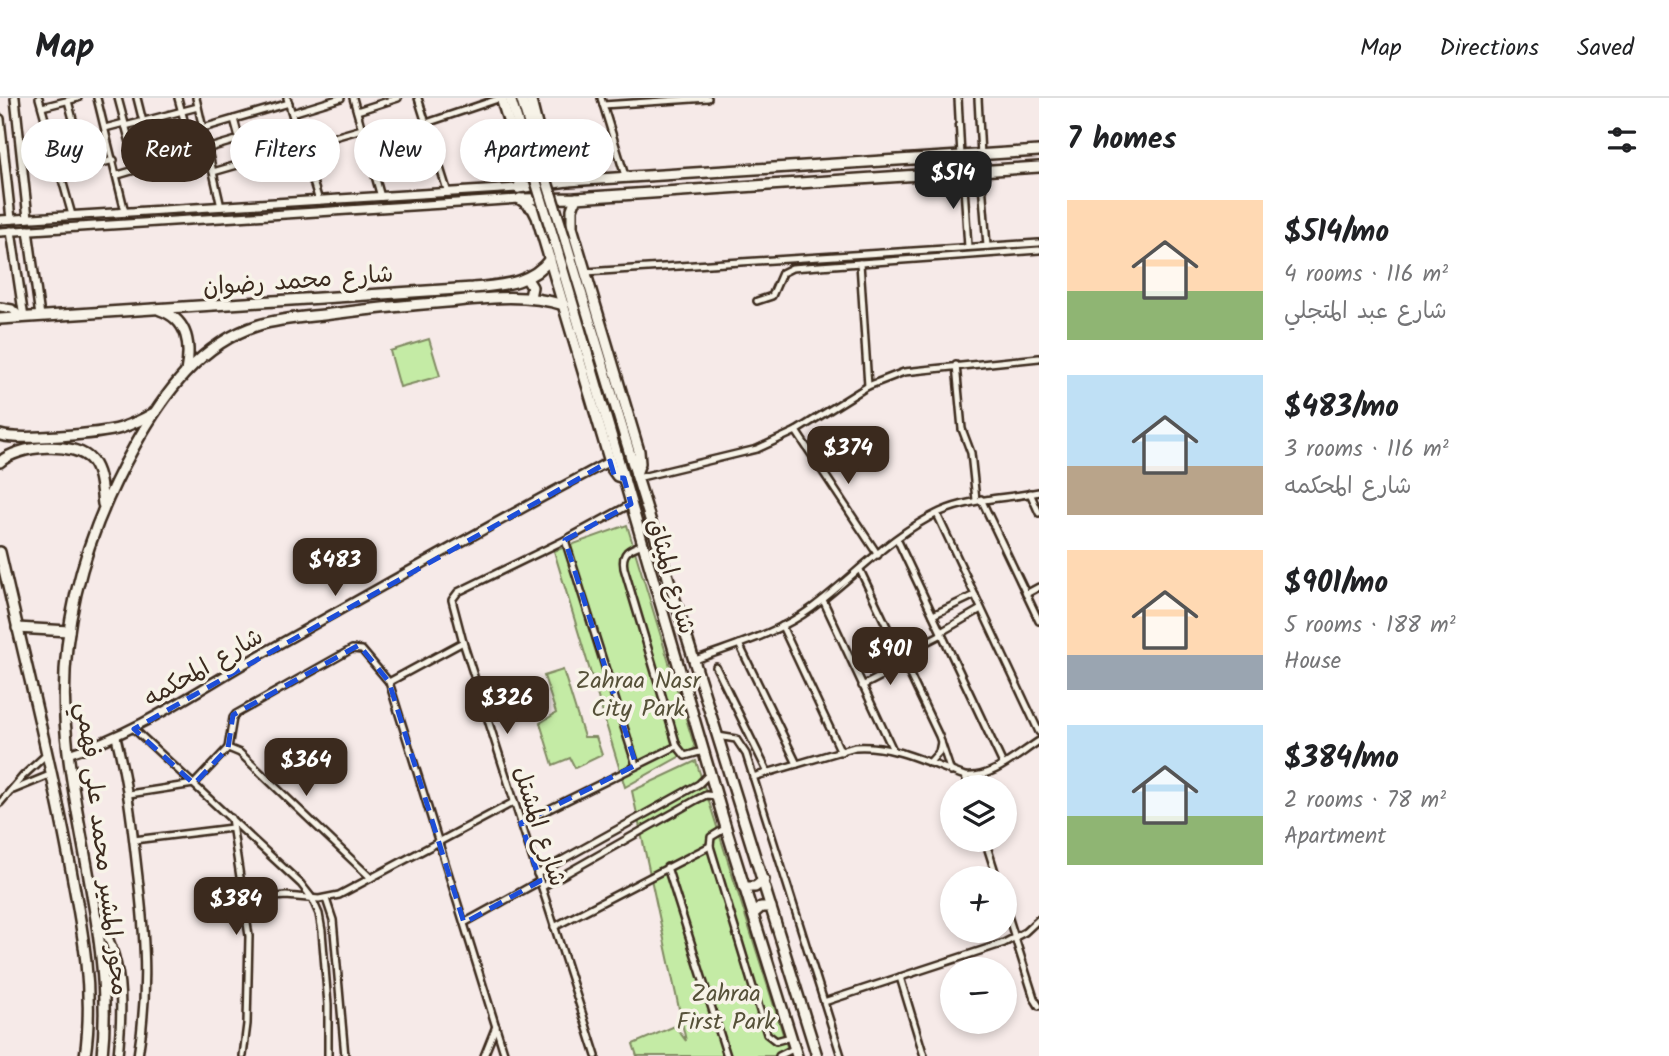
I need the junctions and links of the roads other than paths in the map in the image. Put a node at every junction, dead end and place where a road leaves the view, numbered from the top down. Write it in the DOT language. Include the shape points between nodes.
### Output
graph roads {
  1 [pos="15,98"];
  2 [pos="39,98"];
  3 [pos="78,98"];
  4 [pos="97,98"];
  5 [pos="118,98"];
  6 [pos="137,98"];
  7 [pos="178,98"];
  8 [pos="196,98"];
  9 [pos="341,98"];
  10 [pos="353,98"];
  11 [pos="397,98"];
  12 [pos="418,98"];
  13 [pos="501,98"];
  14 [pos="510,98"];
  15 [pos="521,98"];
  16 [pos="530,98"];
  17 [pos="601,98"];
  18 [pos="708,98"];
  19 [pos="958,98"];
  20 [pos="978,98"];
  21 [pos="68,100"];
  22 [pos="288,100"];
  23 [pos="603,105"];
  24 [pos="42,107"];
  25 [pos="198,107"];
  26 [pos="357,111"];
  27 [pos="182,112"];
  28 [pos="292,113"];
  29 [pos="0,119"];
  30 [pos="45,119"];
  31 [pos="73,119"];
  32 [pos="103,119"];
  33 [pos="123,119"];
  34 [pos="142,119"];
  35 [pos="155,119"];
  36 [pos="184,119"];
  37 [pos="201,119"];
  38 [pos="234,119"];
  39 [pos="294,119"];
  40 [pos="359,119"];
  41 [pos="425,119"];
  42 [pos="438,119"];
  43 [pos="508,119"];
  44 [pos="536,119"];
  45 [pos="107,135"];
  46 [pos="20,145"];
  47 [pos="1039,151"];
  48 [pos="961,156"];
  49 [pos="981,156"];
  50 [pos="2,159"];
  51 [pos="114,160"];
  52 [pos="107,162"];
  53 [pos="1039,167"];
  54 [pos="981,171"];
  55 [pos="963,172"];
  56 [pos="121,174"];
  57 [pos="118,175"];
  58 [pos="661,176"];
  59 [pos="640,178"];
  60 [pos="614,179"];
  61 [pos="626,179"];
  62 [pos="64,182"];
  63 [pos="215,182"];
  64 [pos="313,182"];
  65 [pos="377,182"];
  66 [pos="445,182"];
  67 [pos="520,182"];
  68 [pos="561,182"];
  69 [pos="518,188"];
  70 [pos="663,192"];
  71 [pos="448,193"];
  72 [pos="642,194"];
  73 [pos="381,197"];
  74 [pos="576,198"];
  75 [pos="520,199"];
  76 [pos="319,201"];
  77 [pos="221,206"];
  78 [pos="125,212"];
  79 [pos="89,214"];
  80 [pos="72,215"];
  81 [pos="28,218"];
  82 [pos="11,219"];
  83 [pos="0,220"];
  84 [pos="571,221"];
  85 [pos="86,227"];
  86 [pos="69,228"];
  87 [pos="28,230"];
  88 [pos="12,231"];
  89 [pos="542,231"];
  90 [pos="0,232"];
  91 [pos="1039,243"];
  92 [pos="987,246"];
  93 [pos="968,247"];
  94 [pos="1039,250"];
  95 [pos="550,259"];
  96 [pos="860,263"];
  97 [pos="586,272"];
  98 [pos="527,279"];
  99 [pos="530,297"];
  100 [pos="757,301"];
  101 [pos="564,304"];
  102 [pos="0,307"];
  103 [pos="155,309"];
  104 [pos="40,316"];
  105 [pos="23,318"];
  106 [pos="0,319"];
  107 [pos="1039,358"];
  108 [pos="956,365"];
  109 [pos="186,372"];
  110 [pos="868,386"];
  111 [pos="153,413"];
  112 [pos="796,431"];
  113 [pos="0,435"];
  114 [pos="610,461"];
  115 [pos="0,462"];
  116 [pos="636,476"];
  117 [pos="624,478"];
  118 [pos="1039,492"];
  119 [pos="1030,494"];
  120 [pos="978,500"];
  121 [pos="631,504"];
  122 [pos="103,506"];
  123 [pos="1039,513"];
  124 [pos="937,514"];
  125 [pos="897,539"];
  126 [pos="565,540"];
  127 [pos="643,544"];
  128 [pos="0,552"];
  129 [pos="878,555"];
  130 [pos="860,570"];
  131 [pos="1039,587"];
  132 [pos="1026,594"];
  133 [pos="975,595"];
  134 [pos="822,600"];
  135 [pos="957,603"];
  136 [pos="981,609"];
  137 [pos="933,615"];
  138 [pos="965,618"];
  139 [pos="1039,621"];
  140 [pos="782,626"];
  141 [pos="18,628"];
  142 [pos="69,631"];
  143 [pos="941,633"];
  144 [pos="463,642"];
  145 [pos="739,644"];
  146 [pos="901,655"];
  147 [pos="695,660"];
  148 [pos="905,664"];
  149 [pos="716,667"];
  150 [pos="389,682"];
  151 [pos="862,686"];
  152 [pos="134,729"];
  153 [pos="1039,732"];
  154 [pos="718,736"];
  155 [pos="116,737"];
  156 [pos="941,739"];
  157 [pos="1039,741"];
  158 [pos="677,746"];
  159 [pos="228,748"];
  160 [pos="892,750"];
  161 [pos="703,751"];
  162 [pos="841,752"];
  163 [pos="48,753"];
  164 [pos="68,754"];
  165 [pos="927,763"];
  166 [pos="797,764"];
  167 [pos="1003,764"];
  168 [pos="636,765"];
  169 [pos="951,772"];
  170 [pos="710,773"];
  171 [pos="768,773"];
  172 [pos="53,774"];
  173 [pos="962,775"];
  174 [pos="983,775"];
  175 [pos="753,777"];
  176 [pos="194,784"];
  177 [pos="13,790"];
  178 [pos="129,794"];
  179 [pos="716,796"];
  180 [pos="514,802"];
  181 [pos="0,803"];
  182 [pos="231,818"];
  183 [pos="521,823"];
  184 [pos="232,828"];
  185 [pos="726,828"];
  186 [pos="134,840"];
  187 [pos="439,842"];
  188 [pos="710,846"];
  189 [pos="667,867"];
  190 [pos="537,874"];
  191 [pos="370,878"];
  192 [pos="764,880"];
  193 [pos="541,884"];
  194 [pos="744,887"];
  195 [pos="312,898"];
  196 [pos="326,899"];
  197 [pos="244,900"];
  198 [pos="772,907"];
  199 [pos="95,912"];
  200 [pos="753,914"];
  201 [pos="1039,919"];
  202 [pos="464,923"];
  203 [pos="554,927"];
  204 [pos="1017,936"];
  205 [pos="1000,943"];
  206 [pos="1017,943"];
  207 [pos="900,977"];
  208 [pos="824,1002"];
  209 [pos="1039,1006"];
  210 [pos="496,1026"];
  211 [pos="791,1037"];
  212 [pos="796,1052"];
  213 [pos="85,1056"];
  214 [pos="102,1056"];
  215 [pos="118,1056"];
  216 [pos="138,1056"];
  217 [pos="243,1056"];
  218 [pos="328,1056"];
  219 [pos="345,1056"];
  220 [pos="484,1056"];
  221 [pos="505,1056"];
  222 [pos="596,1056"];
  223 [pos="727,1056"];
  224 [pos="779,1056"];
  225 [pos="817,1056"];
  226 [pos="841,1056"];
  227 [pos="924,1056"];
  1 -- 46 [label="street"];
  2 -- 24 [label="street"];
  3 -- 21 [label="street"];
  4 -- 32 [label="street"];
  5 -- 33 [label="street"];
  6 -- 34 [label="street"];
  7 -- 27 [label="street"];
  8 -- 25 [label="street"];
  9 -- 28 [label="street"];
  10 -- 26 [label="street"];
  11 -- 26 [label="street"];
  12 -- 41 [label="street"];
  13 -- 42 [label="street"];
  13 -- 43 [label="main road"];
  14 -- 117 [label="main road, bridge"];
  15 -- 116 [label="main road, bridge"];
  16 -- 44 [label="main road"];
  17 -- 23 [label="street"];
  18 -- 23 [label="street"];
  19 -- 48 [label="street"];
  20 -- 49 [label="street"];
  21 -- 24 [label="street"];
  21 -- 31 [label="street"];
  22 -- 28 [label="street"];
  22 -- 38 [label="street"];
  23 -- 61 [label="street"];
  24 -- 30 [label="street"];
  25 -- 27 [label="street"];
  25 -- 37 [label="street"];
  26 -- 40 [label="street"];
  27 -- 35 [label="street"];
  27 -- 36 [label="street"];
  28 -- 39 [label="street"];
  29 -- 50 [label="street"];
  45 -- 51 [label="street"];
  46 -- 81 [label="street"];
  47 -- 49 [label="main road"];
  48 -- 49 [label="main road"];
  48 -- 58 [label="main road"];
  50 -- 82 [label="street"];
  51 -- 52 [label="street"];
  51 -- 57 [label="street"];
  53 -- 54 [label="main road"];
  54 -- 55 [label="main road"];
  54 -- 92 [label="street"];
  55 -- 70 [label="main road"];
  55 -- 93 [label="street"];
  56 -- 57 [label="street"];
  57 -- 78 [label="street"];
  58 -- 59 [label="main road"];
  58 -- 70 [label="main road" via="656,184"];
  59 -- 61 [label="main road"];
  59 -- 72 [label="main road" via="647,186"];
  60 -- 61 [label="main road"];
  62 -- 80 [label="street"];
  63 -- 77 [label="street"];
  64 -- 76 [label="street"];
  65 -- 73 [label="street"];
  66 -- 71 [label="street"];
  67 -- 69 [label="main road"];
  68 -- 69 [label="main road"];
  69 -- 71 [label="street"];
  70 -- 72 [label="main road"];
  71 -- 73 [label="street"];
  72 -- 74 [label="main road"];
  73 -- 76 [label="street"];
  74 -- 75 [label="main road"];
  74 -- 84 [label="main road, شارع الميثاق"];
  75 -- 85 [label="street"];
  75 -- 89 [label="main road, شارع الميثاق" via="536,213"];
  76 -- 77 [label="street"];
  77 -- 78 [label="street"];
  78 -- 79 [label="street"];
  79 -- 80 [label="street"];
  79 -- 85 [label="street"];
  80 -- 81 [label="street"];
  80 -- 86 [label="street" via="74,222"];
  81 -- 82 [label="street"];
  82 -- 83 [label="street"];
  84 -- 89 [label="main road" via="554,221"];
  84 -- 97 [label="main road, شارع الميثاق"];
  85 -- 86 [label="street"];
  86 -- 87 [label="street"];
  87 -- 88 [label="street"];
  87 -- 104 [label="street"];
  88 -- 90 [label="street"];
  88 -- 105 [label="street"];
  89 -- 95 [label="main road, شارع الميثاق"];
  91 -- 92 [label="street"];
  92 -- 93 [label="street"];
  93 -- 97 [label="street"];
  94 -- 96 [label="street"];
  95 -- 98 [label="main road, شارع محمد رضوان"];
  95 -- 101 [label="main road, شارع الميثاق"];
  96 -- 100 [label="street" via="787,270 772,296"];
  96 -- 110 [label="street"];
  97 -- 116 [label="main road, شارع الميثاق" via="639,451"];
  98 -- 99 [label="main road" via="532,287"];
  98 -- 103 [label="main road, شارع محمد رضوان" via="473,288"];
  99 -- 101 [label="main road, شارع محمد رضوان"];
  99 -- 109 [label="main road, شارع محمد رضوان" via="373,308 259,324 216,347"];
  101 -- 114 [label="main road, شارع الميثاق"];
  102 -- 105 [label="street"];
  103 -- 104 [label="main road, شارع محمد رضوان"];
  103 -- 109 [label="main road" via="173,317 186,333 190,353"];
  104 -- 105 [label="main road"];
  105 -- 106 [label="main road"];
  107 -- 108 [label="street"];
  108 -- 110 [label="street" via="904,372"];
  108 -- 120 [label="street" via="962,429 971,453"];
  109 -- 111 [label="main road, شارع محمد رضوان"];
  110 -- 112 [label="street"];
  111 -- 113 [label="main road" via="111,430 18,438"];
  111 -- 122 [label="main road, محور المشير محمد على فهمي"];
  112 -- 116 [label="street" via="741,454"];
  112 -- 129 [label="street"];
  114 -- 117 [label="main road, شارع الميثاق" via="614,473"];
  114 -- 152 [label="street, شارع المحكمه"];
  115 -- 122 [label="main road" via="23,450 74,449 96,468"];
  116 -- 147 [label="main road, شارع الميثاق"];
  117 -- 121 [label="main road, شارع الميثاق"];
  118 -- 119 [label="street"];
  119 -- 120 [label="street"];
  119 -- 123 [label="street"];
  120 -- 124 [label="street"];
  120 -- 132 [label="street"];
  121 -- 126 [label="street, شارع المشتل"];
  121 -- 127 [label="main road, شارع الميثاق"];
  122 -- 142 [label="main road, محور المشير محمد على فهمي" via="82,565"];
  124 -- 125 [label="street"];
  124 -- 133 [label="street"];
  125 -- 129 [label="street"];
  125 -- 137 [label="street"];
  126 -- 144 [label="street, شارع المشتل" via="454,596 452,605"];
  126 -- 168 [label="street"];
  127 -- 158 [label="street" via="627,550 623,562"];
  127 -- 161 [label="main road, شارع الميثاق"];
  128 -- 141 [label="main road, محور المشير محمد على فهمي"];
  129 -- 130 [label="street"];
  130 -- 134 [label="street"];
  130 -- 146 [label="street"];
  131 -- 132 [label="street"];
  132 -- 139 [label="street"];
  133 -- 135 [label="street"];
  133 -- 136 [label="street"];
  134 -- 140 [label="street"];
  134 -- 151 [label="street"];
  135 -- 137 [label="street"];
  135 -- 138 [label="street"];
  136 -- 138 [label="street"];
  136 -- 153 [label="street"];
  137 -- 143 [label="street"];
  138 -- 143 [label="street"];
  140 -- 145 [label="street"];
  140 -- 162 [label="street"];
  141 -- 142 [label="main road"];
  141 -- 163 [label="main road, محور المشير محمد على فهمي"];
  142 -- 164 [label="main road, محور المشير محمد على فهمي" via="64,705"];
  143 -- 146 [label="street"];
  143 -- 167 [label="street"];
  144 -- 150 [label="street"];
  144 -- 180 [label="street, شارع المشتل"];
  145 -- 147 [label="street"];
  145 -- 166 [label="street"];
  146 -- 148 [label="street"];
  147 -- 154 [label="main road, شارع الميثاق"];
  148 -- 151 [label="street"];
  148 -- 156 [label="street"];
  149 -- 171 [label="street"];
  150 -- 159 [label="street" via="365,652 352,649 236,714"];
  150 -- 187 [label="street"];
  151 -- 160 [label="street"];
  152 -- 155 [label="street, شارع المحكمه"];
  152 -- 176 [label="street"];
  154 -- 175 [label="street" via="742,746"];
  154 -- 192 [label="main road, شارع الميثاق"];
  155 -- 164 [label="street, شارع المحكمه"];
  155 -- 178 [label="street"];
  156 -- 165 [label="street" via="939,752"];
  156 -- 169 [label="street"];
  157 -- 167 [label="street"];
  158 -- 161 [label="street" via="685,756"];
  158 -- 168 [label="street"];
  159 -- 176 [label="street"];
  159 -- 191 [label="street" via="237,750"];
  160 -- 162 [label="street" via="870,746"];
  160 -- 165 [label="street"];
  161 -- 170 [label="main road, شارع الميثاق"];
  162 -- 166 [label="street"];
  163 -- 172 [label="main road, محور المشير محمد على فهمي"];
  163 -- 177 [label="street"];
  164 -- 199 [label="main road, محور المشير محمد على فهمي"];
  165 -- 169 [label="street"];
  166 -- 171 [label="street"];
  167 -- 174 [label="street"];
  168 -- 183 [label="street"];
  169 -- 173 [label="street"];
  170 -- 179 [label="main road, شارع الميثاق"];
  170 -- 190 [label="street" via="699,784"];
  171 -- 175 [label="street"];
  172 -- 177 [label="street"];
  172 -- 213 [label="main road, محور المشير محمد على فهمي" via="85,949 89,1008"];
  175 -- 208 [label="street"];
  176 -- 178 [label="street"];
  176 -- 182 [label="street"];
  177 -- 181 [label="street"];
  178 -- 186 [label="street"];
  179 -- 185 [label="main road, شارع الميثاق"];
  179 -- 193 [label="street" via="696,800"];
  180 -- 183 [label="street, شارع المشتل"];
  180 -- 187 [label="street"];
  182 -- 184 [label="street"];
  182 -- 195 [label="street"];
  183 -- 190 [label="street, شارع المشتل"];
  184 -- 186 [label="street"];
  184 -- 197 [label="street"];
  185 -- 188 [label="street" via="711,838"];
  185 -- 194 [label="main road, شارع الميثاق"];
  186 -- 216 [label="street" via="146,962"];
  187 -- 191 [label="street"];
  187 -- 202 [label="street"];
  188 -- 189 [label="street"];
  188 -- 211 [label="street" via="767,1034 776,1041"];
  189 -- 203 [label="street"];
  189 -- 223 [label="street"];
  190 -- 193 [label="street, شارع المشتل"];
  191 -- 196 [label="street"];
  192 -- 194 [label="main road" via="755,887"];
  192 -- 198 [label="main road, شارع الميثاق"];
  193 -- 202 [label="street"];
  193 -- 203 [label="street, شارع المشتل"];
  194 -- 200 [label="main road, شارع الميثاق"];
  195 -- 196 [label="street"];
  195 -- 197 [label="street" via="286,895"];
  195 -- 218 [label="street" via="322,932"];
  196 -- 219 [label="street" via="333,920"];
  197 -- 217 [label="street" via="250,978"];
  198 -- 200 [label="main road" via="761,907"];
  198 -- 225 [label="main road, شارع الميثاق"];
  199 -- 214 [label="main road, محور المشير محمد على فهمي" via="104,986"];
  199 -- 215 [label="street" via="117,960"];
  200 -- 211 [label="main road, شارع الميثاق"];
  201 -- 204 [label="street"];
  202 -- 210 [label="street"];
  203 -- 222 [label="street, شارع المشتل"];
  205 -- 207 [label="street"];
  206 -- 209 [label="street"];
  207 -- 208 [label="street"];
  207 -- 227 [label="street"];
  208 -- 226 [label="street"];
  210 -- 220 [label="street"];
  210 -- 221 [label="street"];
  211 -- 212 [label="main road, شارع الميثاق"];
  212 -- 224 [label="street"];
}
